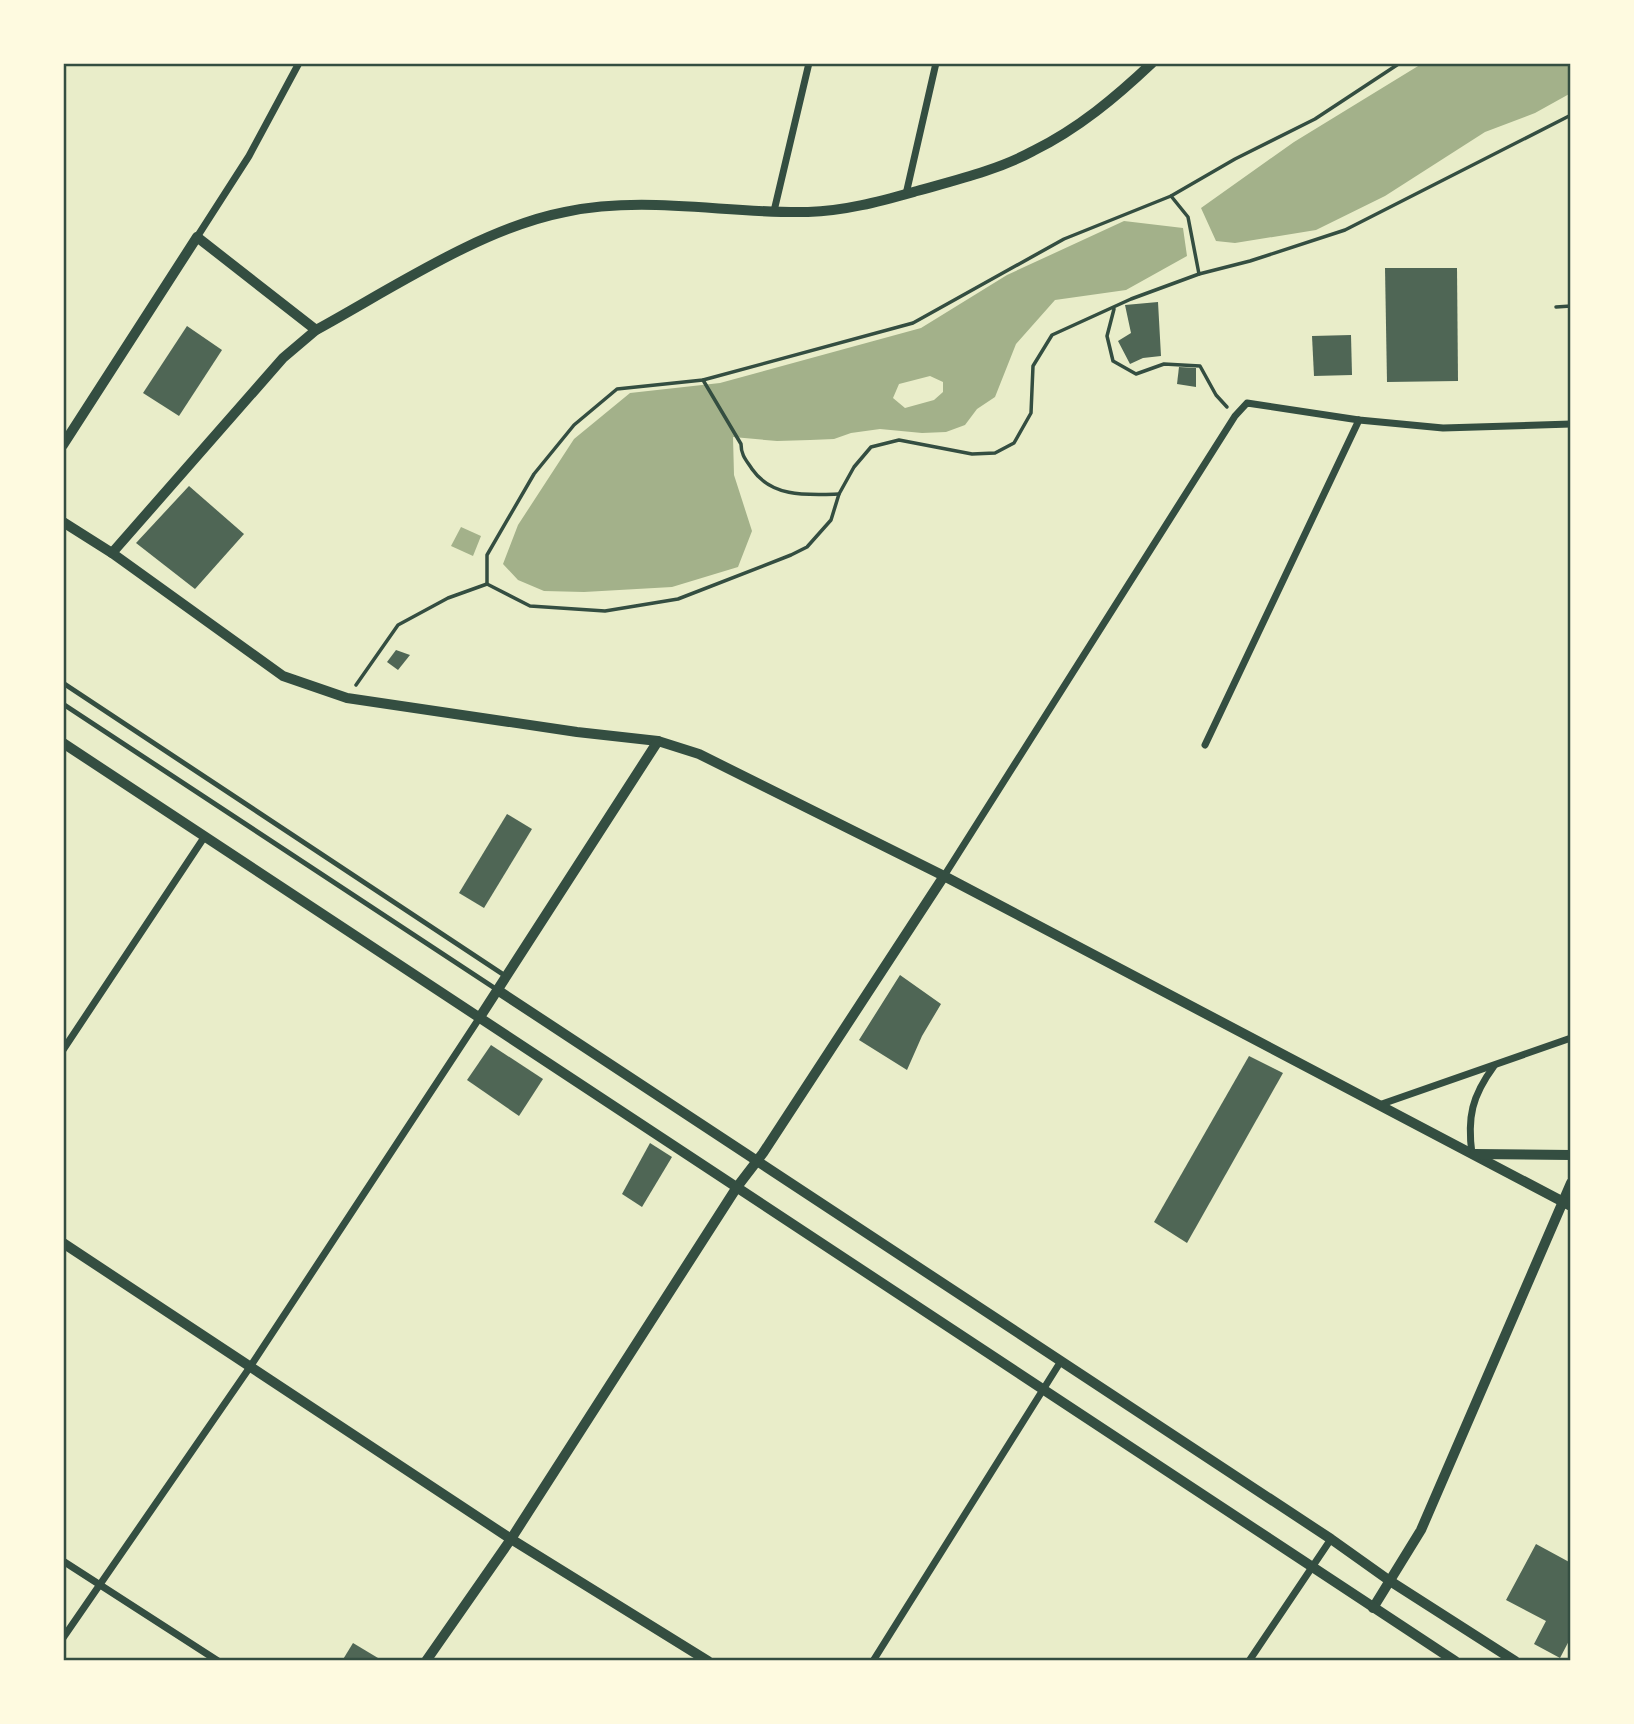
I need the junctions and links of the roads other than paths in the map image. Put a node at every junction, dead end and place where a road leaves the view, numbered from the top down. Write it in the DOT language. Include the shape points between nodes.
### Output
graph roads {
  1 [pos="299,63"];
  2 [pos="809,63"];
  3 [pos="936,63"];
  4 [pos="1152,63"];
  5 [pos="906,194"];
  6 [pos="774,211"];
  7 [pos="197,237"];
  8 [pos="1571,306"];
  9 [pos="1556,307"];
  10 [pos="316,330"];
  11 [pos="1359,420"];
  12 [pos="1571,424"];
  13 [pos="63,444"];
  14 [pos="63,523"];
  15 [pos="112,553"];
  16 [pos="63,682"];
  17 [pos="63,704"];
  18 [pos="658,741"];
  19 [pos="63,743"];
  20 [pos="1205,745"];
  21 [pos="205,836"];
  22 [pos="944,876"];
  23 [pos="507,977"];
  24 [pos="499,991"];
  25 [pos="481,1017"];
  26 [pos="1571,1038"];
  27 [pos="63,1049"];
  28 [pos="1495,1065"];
  29 [pos="1379,1105"];
  30 [pos="1472,1154"];
  31 [pos="1571,1155"];
  32 [pos="756,1161"];
  33 [pos="1571,1183"];
  34 [pos="737,1187"];
  35 [pos="1567,1204"];
  36 [pos="63,1243"];
  37 [pos="1060,1361"];
  38 [pos="250,1367"];
  39 [pos="1044,1388"];
  40 [pos="511,1539"];
  41 [pos="1331,1539"];
  42 [pos="63,1561"];
  43 [pos="1314,1566"];
  44 [pos="1390,1581"];
  45 [pos="99,1584"];
  46 [pos="1373,1608"];
  47 [pos="63,1637"];
  48 [pos="218,1661"];
  49 [pos="426,1661"];
  50 [pos="708,1661"];
  51 [pos="873,1661"];
  52 [pos="1249,1661"];
  53 [pos="1455,1661"];
  54 [pos="1515,1661"];
  1 -- 7 [label="street" via="249,156"];
  2 -- 6 [label="street"];
  3 -- 5 [label="street"];
  4 -- 5 [label="street" via="1117,96 1033,151"];
  5 -- 6 [label="street" via="836,211"];
  6 -- 10 [label="street" via="626,204 563,212 486,238"];
  7 -- 10 [label="street"];
  7 -- 13 [label="street"];
  8 -- 9 [label="lane"];
  10 -- 15 [label="street" via="283,358"];
  11 -- 12 [label="street" via="1443,428"];
  11 -- 20 [label="street"];
  11 -- 22 [label="street" via="1247,403 1235,416"];
  14 -- 15 [label="main road"];
  15 -- 18 [label="main road" via="283,676 347,698"];
  16 -- 23 [label="street"];
  17 -- 24 [label="street"];
  18 -- 22 [label="main road" via="699,754"];
  18 -- 23 [label="main road"];
  19 -- 21 [label="main road"];
  21 -- 25 [label="main road"];
  21 -- 27 [label="street"];
  22 -- 29 [label="main road"];
  22 -- 32 [label="street"];
  23 -- 24 [label="main road"];
  24 -- 25 [label="main road"];
  24 -- 32 [label="main road"];
  25 -- 34 [label="main road"];
  25 -- 38 [label="street"];
  26 -- 28 [label="street"];
  28 -- 29 [label="street"];
  28 -- 30 [label="street" via="1480,1084 1472,1106"];
  29 -- 30 [label="main road"];
  30 -- 31 [label="main road"];
  30 -- 35 [label="main road"];
  32 -- 34 [label="street"];
  32 -- 37 [label="main road"];
  33 -- 35 [label="street"];
  34 -- 39 [label="main road"];
  34 -- 40 [label="street"];
  35 -- 44 [label="street" via="1421,1530"];
  36 -- 38 [label="street"];
  37 -- 39 [label="street"];
  37 -- 41 [label="main road"];
  38 -- 40 [label="street"];
  38 -- 45 [label="street"];
  39 -- 43 [label="main road"];
  39 -- 51 [label="street"];
  40 -- 49 [label="street"];
  40 -- 50 [label="street"];
  41 -- 43 [label="street"];
  41 -- 44 [label="main road"];
  42 -- 45 [label="street"];
  43 -- 46 [label="main road"];
  43 -- 52 [label="street"];
  44 -- 46 [label="street"];
  44 -- 54 [label="main road"];
  45 -- 47 [label="street"];
  45 -- 48 [label="street"];
  46 -- 53 [label="main road"];
}
